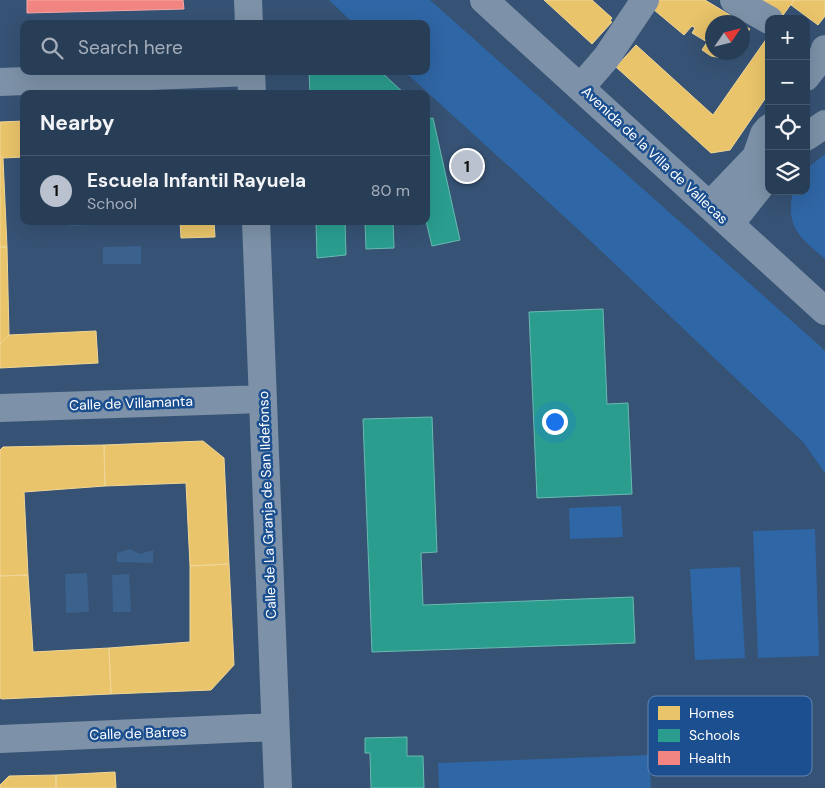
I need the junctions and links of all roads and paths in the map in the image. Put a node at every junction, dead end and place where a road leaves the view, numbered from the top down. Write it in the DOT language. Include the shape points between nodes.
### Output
graph roads {
  1 [pos="248,0"];
  2 [pos="484,0"];
  3 [pos="645,0"];
  4 [pos="734,0"];
  5 [pos="765,18"];
  6 [pos="249,20"];
  7 [pos="818,49"];
  8 [pos="810,68"];
  9 [pos="160,75"];
  10 [pos="251,75"];
  11 [pos="0,82"];
  12 [pos="581,88"];
  13 [pos="252,90"];
  14 [pos="825,124"];
  15 [pos="765,133"];
  16 [pos="810,134"];
  17 [pos="765,162"];
  18 [pos="710,205"];
  19 [pos="730,224"];
  20 [pos="256,225"];
  21 [pos="825,311"];
  22 [pos="263,398"];
  23 [pos="0,408"];
  24 [pos="275,727"];
  25 [pos="0,739"];
  26 [pos="278,788"];
  1 -- 6 [label="street"];
  2 -- 12 [label="street, Avenida de la Villa de Vallecas"];
  3 -- 12 [label="street" via="606,58"];
  4 -- 5 [label="street"];
  7 -- 8 [label="street"];
  9 -- 11 [label="street"];
  10 -- 13 [label="street"];
  12 -- 18 [label="street, Avenida de la Villa de Vallecas"];
  14 -- 16 [label="street"];
  15 -- 17 [label="street"];
  17 -- 18 [label="street"];
  17 -- 19 [label="street"];
  18 -- 19 [label="street, Avenida de la Villa de Vallecas"];
  19 -- 21 [label="street, Avenida de la Villa de Vallecas"];
  20 -- 22 [label="street, Calle de La Granja de San Ildefonso"];
  22 -- 23 [label="street, Calle de Villamanta"];
  22 -- 24 [label="street, Calle de La Granja de San Ildefonso"];
  24 -- 25 [label="street, Calle de Batres"];
  24 -- 26 [label="street, Calle de La Granja de San Ildefonso"];
}
